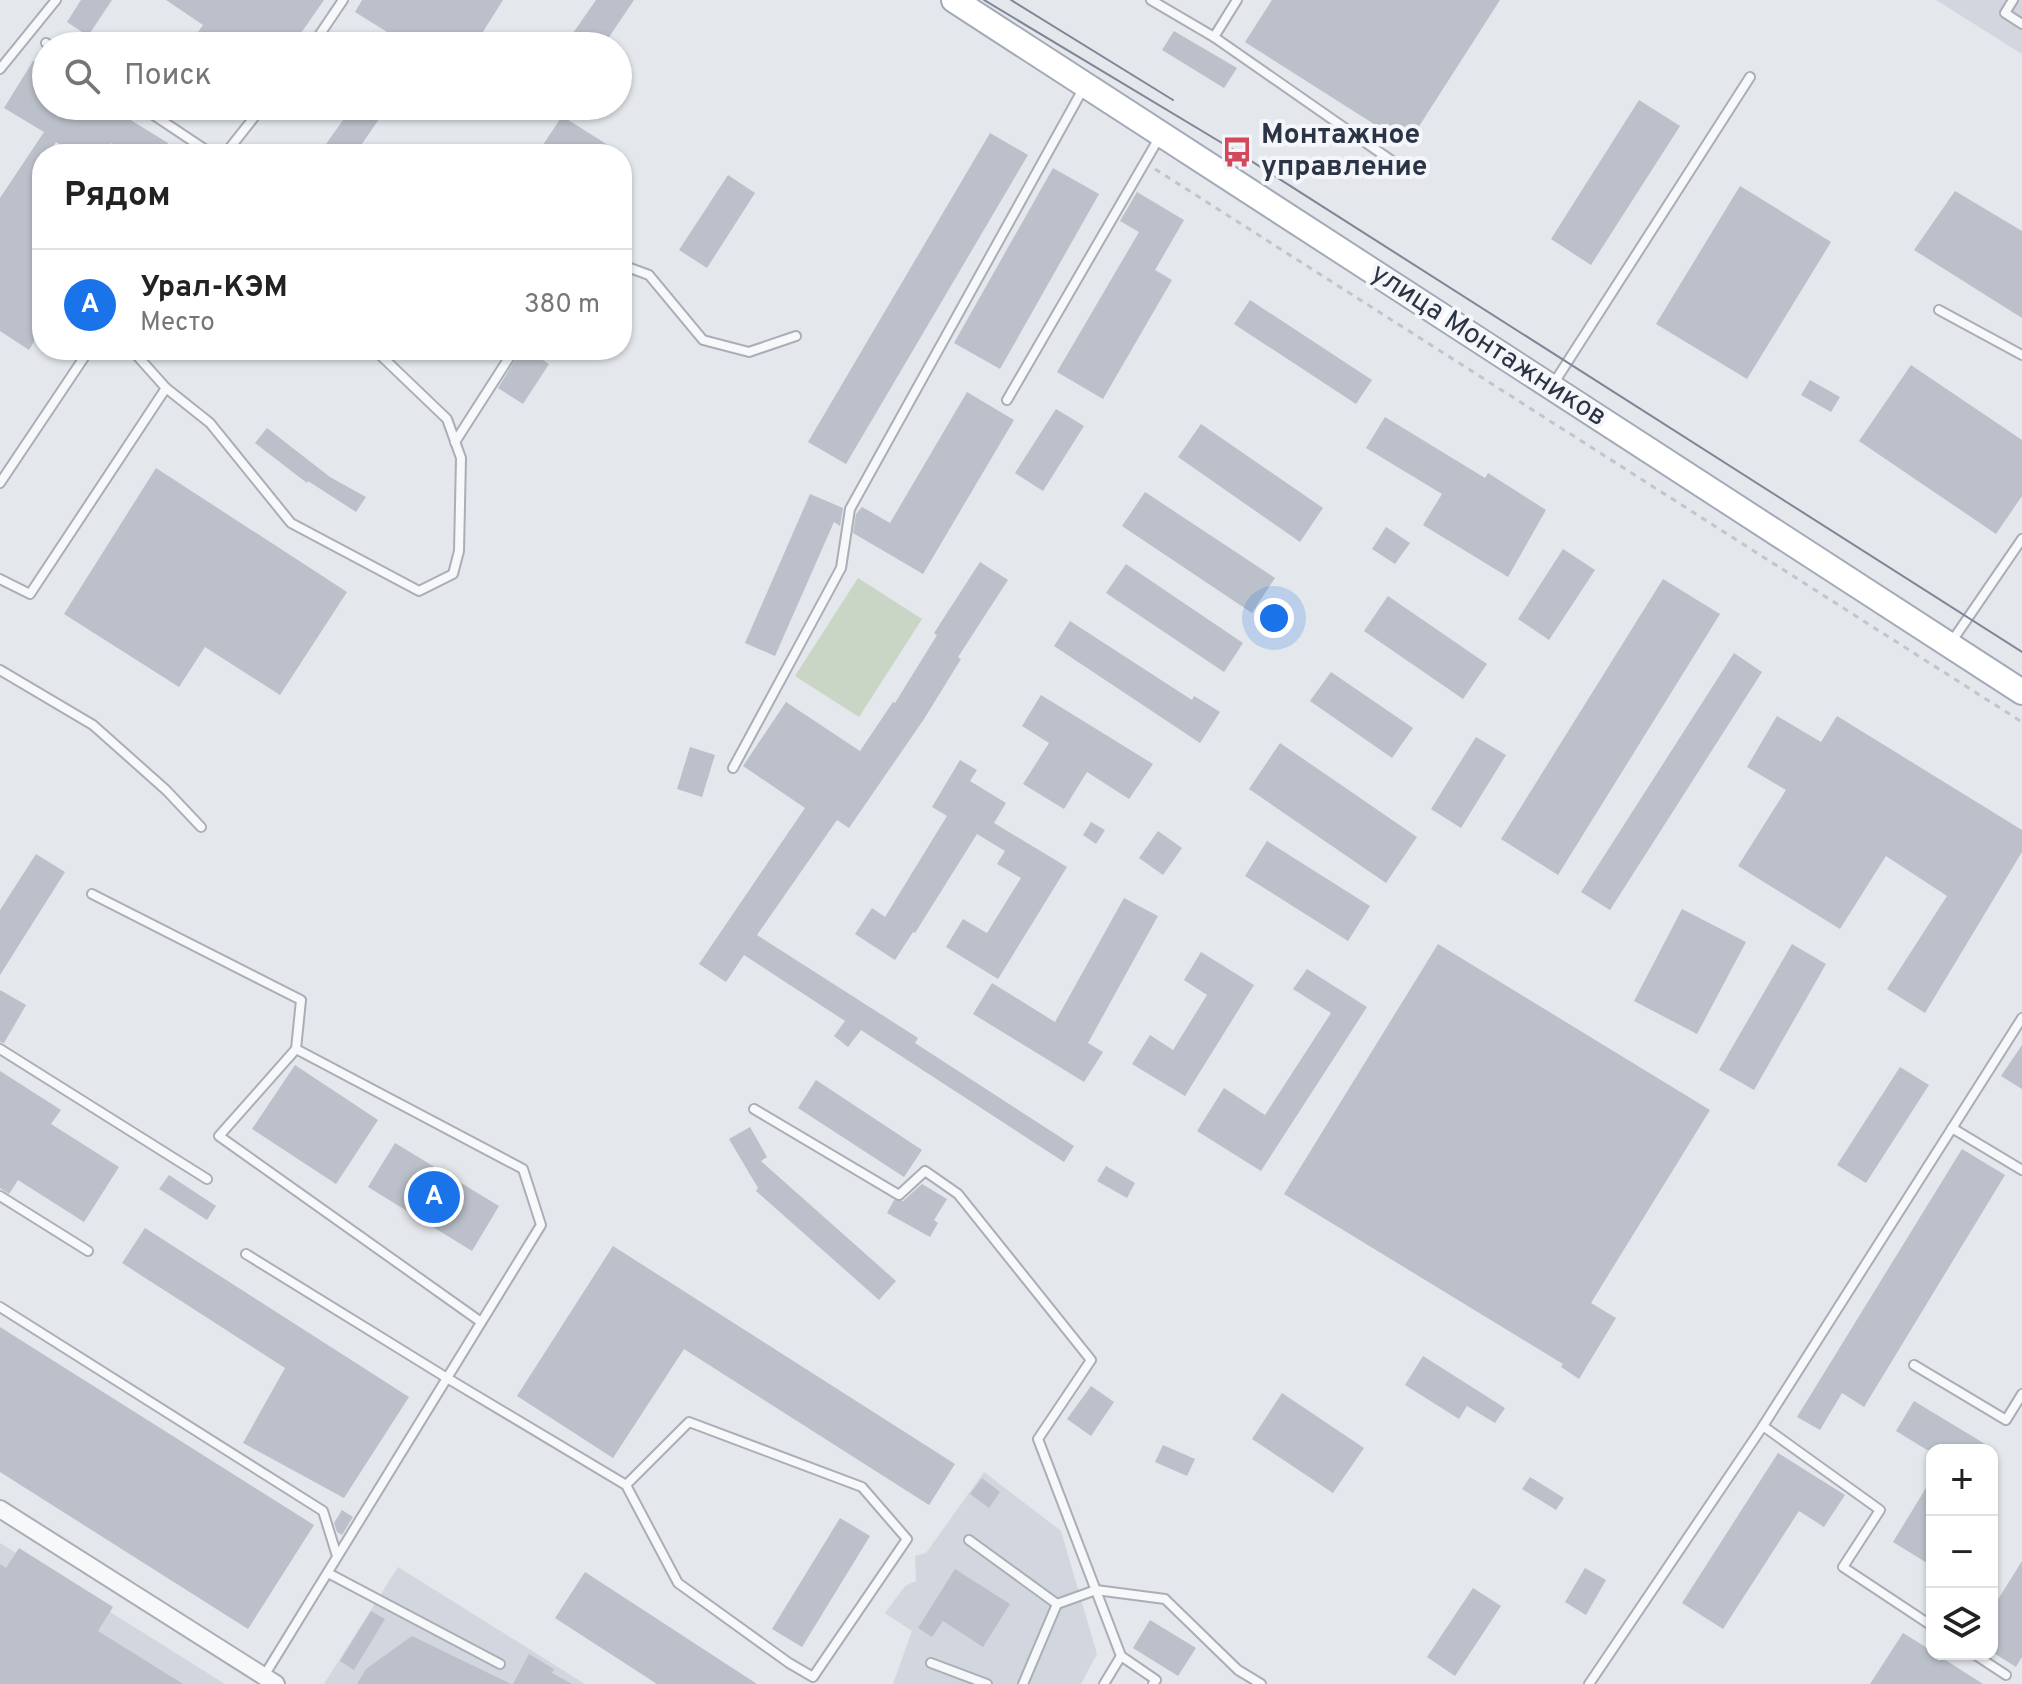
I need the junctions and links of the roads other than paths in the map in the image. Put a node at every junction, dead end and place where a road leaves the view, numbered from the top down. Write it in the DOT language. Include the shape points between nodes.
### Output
graph roads {
  1 [pos="56,0"];
  2 [pos="343,0"];
  3 [pos="954,0"];
  4 [pos="1151,0"];
  5 [pos="1237,0"];
  6 [pos="2013,0"];
  7 [pos="2022,24"];
  8 [pos="321,32"];
  9 [pos="1214,37"];
  10 [pos="0,69"];
  11 [pos="1750,77"];
  12 [pos="1085,85"];
  13 [pos="161,120"];
  14 [pos="252,120"];
  15 [pos="1161,134"];
  16 [pos="197,144"];
  17 [pos="233,144"];
  18 [pos="1395,163"];
  19 [pos="632,269"];
  20 [pos="1939,310"];
  21 [pos="796,336"];
  22 [pos="2022,355"];
  23 [pos="82,360"];
  24 [pos="141,360"];
  25 [pos="385,360"];
  26 [pos="508,360"];
  27 [pos="1551,386"];
  28 [pos="166,388"];
  29 [pos="1007,400"];
  30 [pos="455,442"];
  31 [pos="0,483"];
  32 [pos="2022,539"];
  33 [pos="0,579"];
  34 [pos="1950,645"];
  35 [pos="0,670"];
  36 [pos="2022,692"];
  37 [pos="733,768"];
  38 [pos="201,827"];
  39 [pos="92,894"];
  40 [pos="2022,1018"];
  41 [pos="0,1049"];
  42 [pos="296,1049"];
  43 [pos="754,1109"];
  44 [pos="1952,1128"];
  45 [pos="2022,1170"];
  46 [pos="207,1179"];
  47 [pos="0,1196"];
  48 [pos="88,1251"];
  49 [pos="246,1254"];
  50 [pos="0,1307"];
  51 [pos="481,1322"];
  52 [pos="1914,1365"];
  53 [pos="447,1378"];
  54 [pos="2022,1394"];
  55 [pos="1763,1426"];
  56 [pos="626,1485"];
  57 [pos="0,1509"];
  58 [pos="969,1540"];
  59 [pos="337,1556"];
  60 [pos="328,1573"];
  61 [pos="1096,1590"];
  62 [pos="1057,1604"];
  63 [pos="1926,1622"];
  64 [pos="1121,1656"];
  65 [pos="1983,1660"];
  66 [pos="931,1663"];
  67 [pos="500,1664"];
  68 [pos="2006,1675"];
  69 [pos="270,1680"];
  70 [pos="987,1684"];
  71 [pos="1023,1684"];
  72 [pos="1104,1684"];
  73 [pos="1153,1684"];
  74 [pos="1261,1684"];
  75 [pos="1589,1684"];
  1 -- 10 [label="lane"];
  2 -- 8 [label="lane"];
  3 -- 12 [label="main road, улица Монтажников"];
  4 -- 9 [label="lane"];
  5 -- 9 [label="lane"];
  6 -- 7 [label="lane" via="2005,13"];
  9 -- 18 [label="lane"];
  11 -- 27 [label="lane"];
  12 -- 15 [label="main road, улица Монтажников"];
  12 -- 37 [label="lane" via="850,509 841,568"];
  13 -- 16 [label="lane"];
  14 -- 17 [label="lane"];
  15 -- 27 [label="main road, улица Монтажников"];
  15 -- 29 [label="lane"];
  19 -- 21 [label="lane" via="649,275 703,340 749,352"];
  20 -- 22 [label="lane"];
  23 -- 31 [label="lane"];
  24 -- 28 [label="lane"];
  25 -- 30 [label="lane" via="447,419"];
  26 -- 30 [label="lane"];
  27 -- 34 [label="main road, улица Монтажников"];
  28 -- 30 [label="lane" via="210,423 291,523 419,591 453,574 459,551 461,458"];
  28 -- 33 [label="lane" via="30,594"];
  32 -- 34 [label="lane"];
  34 -- 36 [label="main road, улица Монтажников"];
  35 -- 38 [label="lane" via="93,725"];
  39 -- 42 [label="lane" via="301,1000"];
  40 -- 44 [label="lane"];
  41 -- 46 [label="lane"];
  42 -- 51 [label="lane" via="523,1169 541,1225"];
  42 -- 51 [label="lane" via="219,1136"];
  43 -- 61 [label="lane" via="899,1195 925,1171 958,1194 1091,1360 1038,1439"];
  44 -- 45 [label="lane"];
  44 -- 55 [label="lane"];
  47 -- 48 [label="lane"];
  49 -- 53 [label="lane"];
  50 -- 59 [label="lane" via="323,1511"];
  51 -- 53 [label="lane"];
  52 -- 54 [label="lane" via="2006,1420"];
  53 -- 56 [label="lane"];
  53 -- 59 [label="lane"];
  55 -- 63 [label="lane" via="1880,1510 1843,1567"];
  55 -- 75 [label="lane"];
  56 -- 56 [label="lane" via="678,1583 813,1677 907,1539 862,1487 689,1422"];
  57 -- 69 [label="street"];
  58 -- 62 [label="lane"];
  59 -- 60 [label="lane"];
  60 -- 67 [label="lane"];
  60 -- 69 [label="lane"];
  61 -- 62 [label="lane"];
  61 -- 64 [label="lane"];
  61 -- 74 [label="lane" via="1165,1599 1238,1670"];
  62 -- 71 [label="lane"];
  64 -- 72 [label="lane"];
  64 -- 73 [label="lane" via="1156,1680"];
  65 -- 68 [label="lane"];
  66 -- 70 [label="lane"];
}
